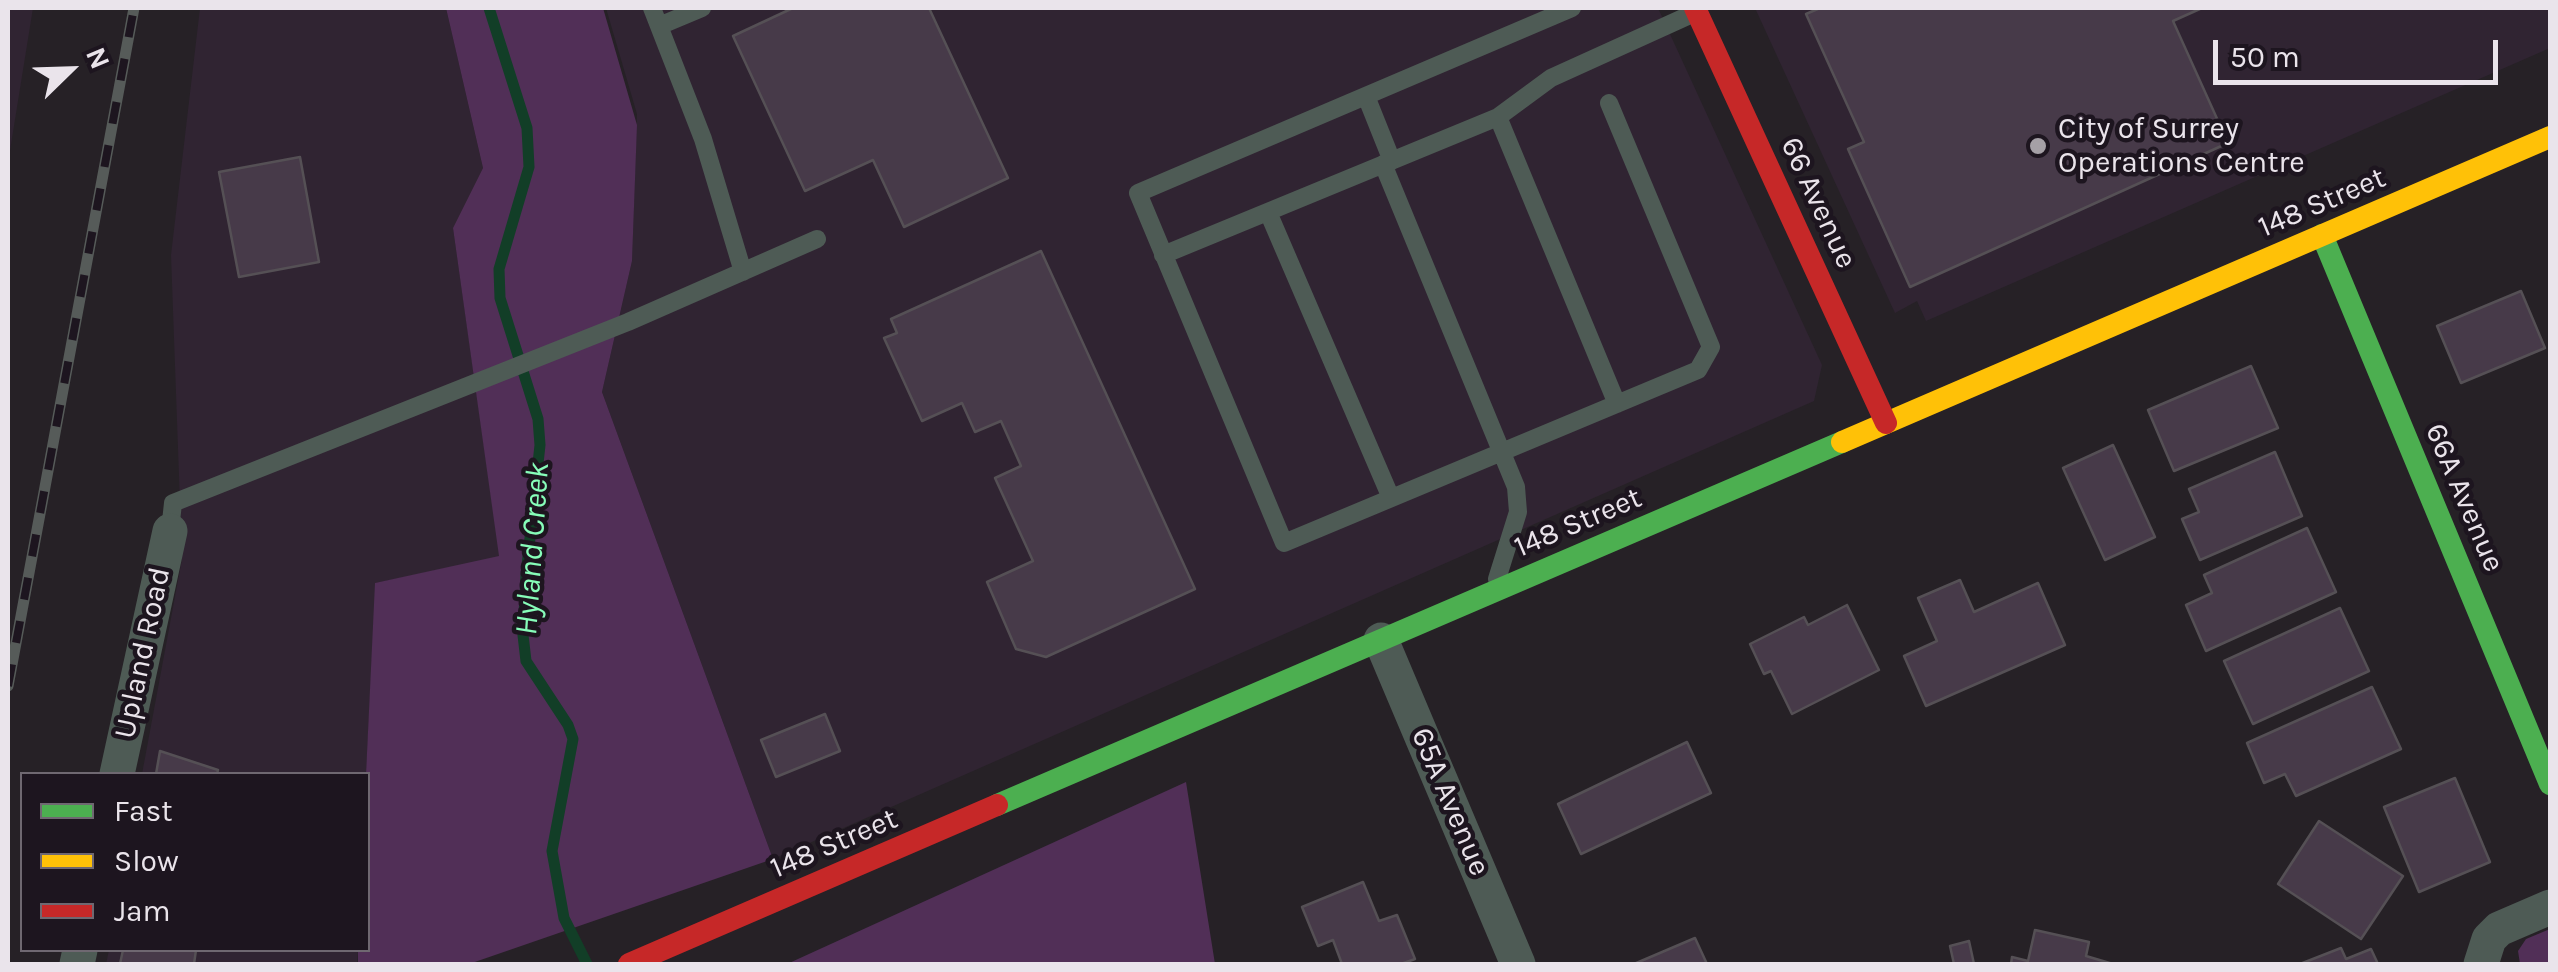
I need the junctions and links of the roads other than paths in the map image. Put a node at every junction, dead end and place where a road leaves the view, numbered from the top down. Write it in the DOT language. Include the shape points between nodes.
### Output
graph roads {
  1 [pos="652,8"];
  2 [pos="702,8"];
  3 [pos="1572,8"];
  4 [pos="1699,9"];
  5 [pos="660,26"];
  6 [pos="1366,96"];
  7 [pos="1609,103"];
  8 [pos="1498,117"];
  9 [pos="2550,137"];
  10 [pos="1387,163"];
  11 [pos="1268,212"];
  12 [pos="2322,235"];
  13 [pos="817,239"];
  14 [pos="1163,255"];
  15 [pos="743,272"];
  16 [pos="1617,404"];
  17 [pos="1886,423"];
  18 [pos="1502,452"];
  19 [pos="1391,498"];
  20 [pos="170,532"];
  21 [pos="1493,592"];
  22 [pos="1381,640"];
  23 [pos="118,772"];
  24 [pos="2550,784"];
  25 [pos="2550,907"];
  26 [pos="629,964"];
  27 [pos="1518,964"];
  28 [pos="2482,964"];
  1 -- 5 [label="lane"];
  2 -- 5 [label="lane"];
  3 -- 6 [label="lane"];
  4 -- 8 [label="lane" via="1551,78"];
  4 -- 17 [label="street, 66 Avenue"];
  5 -- 15 [label="lane" via="704,139"];
  6 -- 10 [label="lane"];
  6 -- 14 [label="lane" via="1138,192"];
  7 -- 16 [label="lane" via="1711,347 1698,370"];
  8 -- 10 [label="lane"];
  8 -- 16 [label="lane"];
  9 -- 12 [label="street, 148 Street"];
  10 -- 11 [label="lane"];
  10 -- 18 [label="lane"];
  11 -- 14 [label="lane"];
  11 -- 19 [label="lane"];
  12 -- 17 [label="street, 148 Street"];
  12 -- 24 [label="street, 66A Avenue"];
  13 -- 15 [label="lane"];
  14 -- 19 [label="lane" via="1284,543"];
  15 -- 20 [label="lane" via="173,504"];
  16 -- 18 [label="lane"];
  17 -- 21 [label="street, 148 Street"];
  18 -- 19 [label="lane"];
  18 -- 21 [label="lane" via="1518,512"];
  20 -- 23 [label="street, Upland Road"];
  21 -- 22 [label="street, 148 Street"];
  22 -- 26 [label="street, 148 Street"];
  22 -- 27 [label="street, 65A Avenue"];
  25 -- 28 [label="street" via="2499,929"];
}
